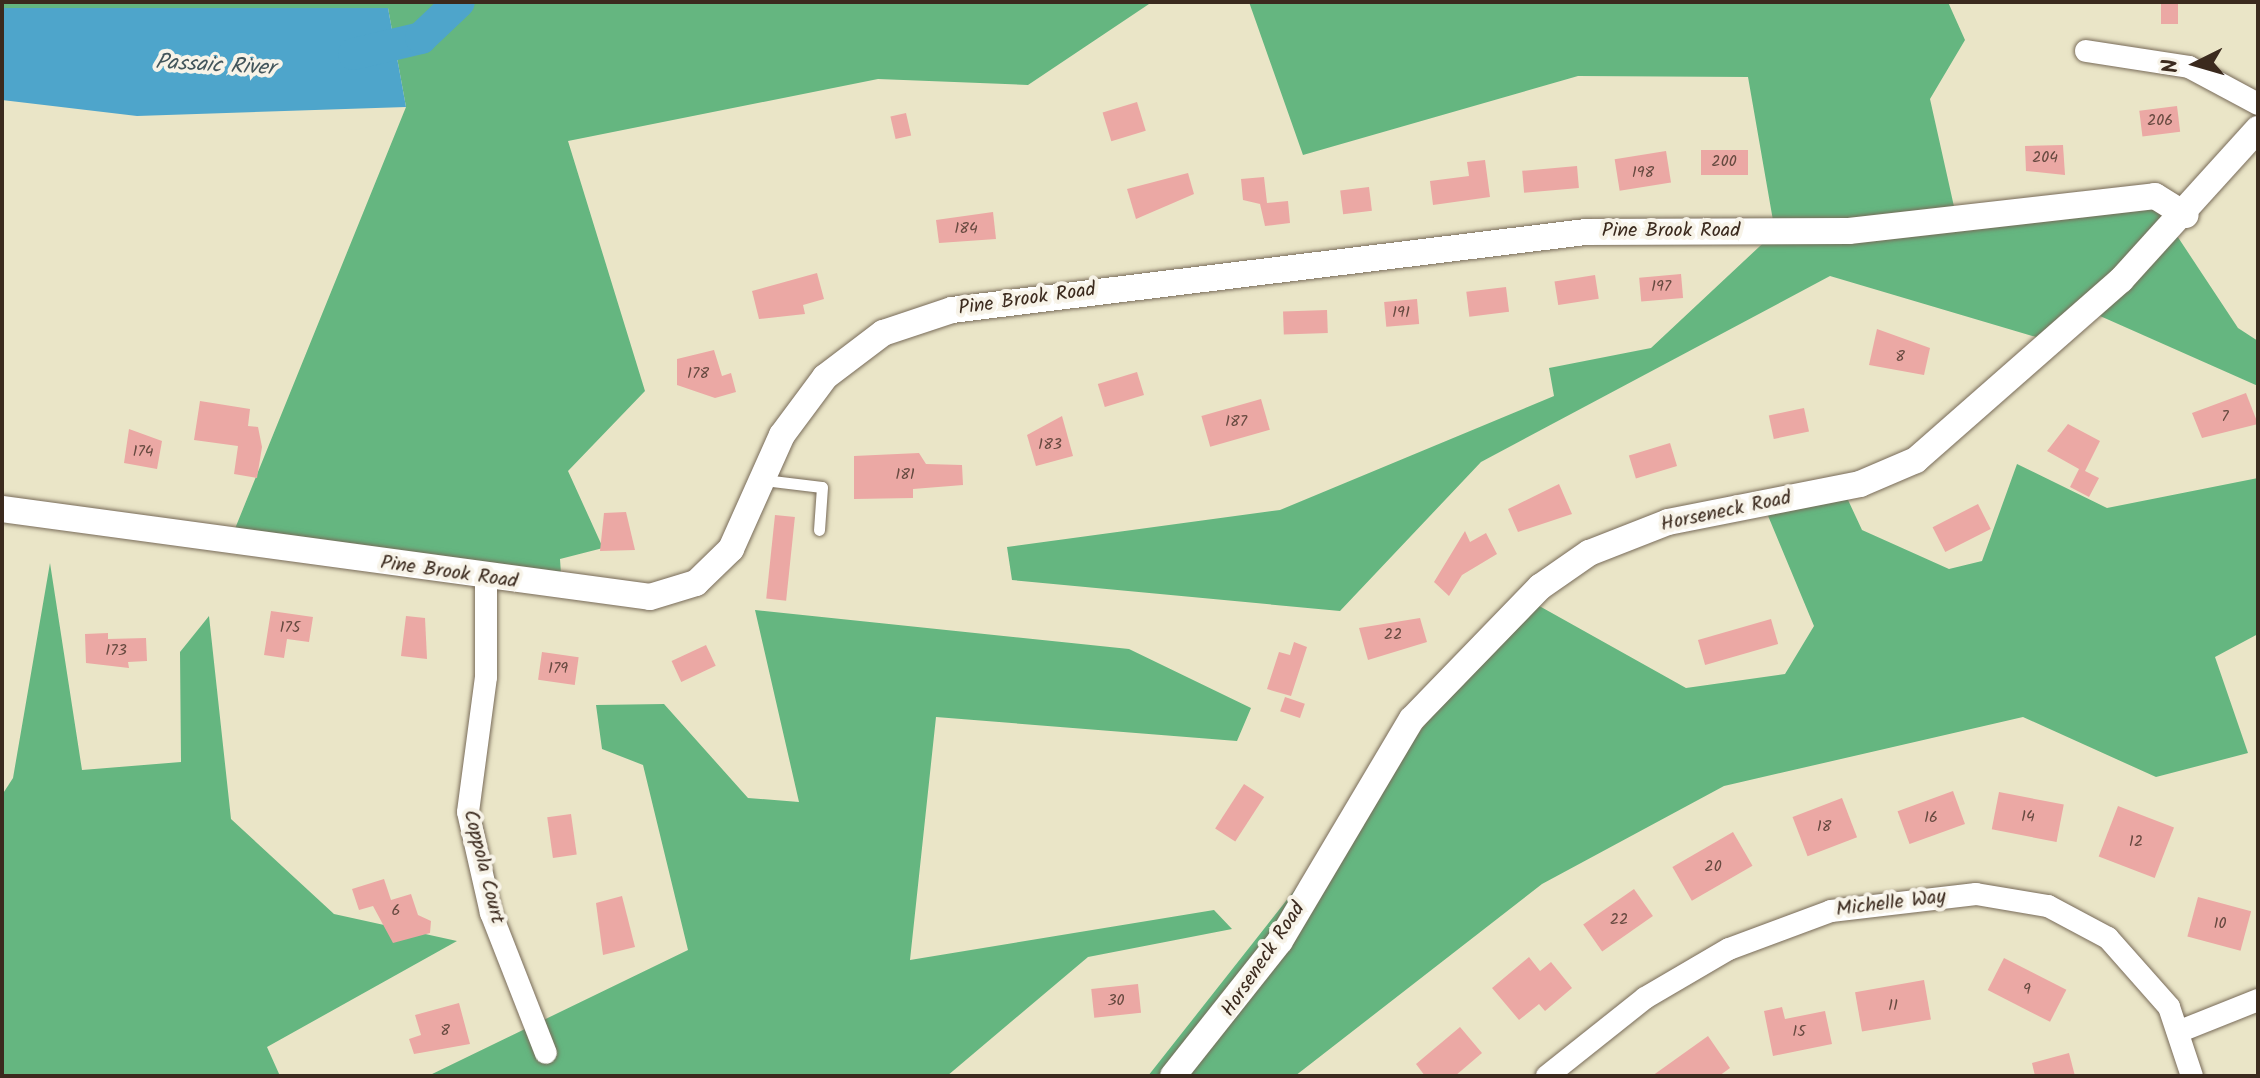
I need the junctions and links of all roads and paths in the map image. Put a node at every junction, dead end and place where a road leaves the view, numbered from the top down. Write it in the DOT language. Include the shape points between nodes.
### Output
graph roads {
  1 [pos="2086,51"];
  2 [pos="2258,104"];
  3 [pos="2258,129"];
  4 [pos="2186,215"];
  5 [pos="763,480"];
  6 [pos="2,509"];
  7 [pos="819,530"];
  8 [pos="486,579"];
  9 [pos="2258,1000"];
  10 [pos="2178,1032"];
  11 [pos="546,1053"];
  12 [pos="1173,1076"];
  13 [pos="1547,1076"];
  14 [pos="2192,1076"];
  1 -- 2 [label="street" via="2189,67"];
  3 -- 4 [label="street, Horseneck Road"];
  4 -- 5 [label="street, Pine Brook Road" via="2155,196 1849,231 1585,232 1000,301 907,323 863,346 808,394"];
  4 -- 12 [label="street, Horseneck Road" via="1916,460 1860,484 1668,522 1589,553 1540,587 1412,719 1248,990"];
  5 -- 7 [label="lane" via="822,487"];
  5 -- 8 [label="street, Pine Brook Road" via="731,549 706,576 680,590 626,599"];
  6 -- 8 [label="street, Pine Brook Road"];
  8 -- 11 [label="street, Coppola Court" via="486,677 468,812 491,913"];
  9 -- 10 [label="street"];
  10 -- 13 [label="street, Michelle Way" via="2154,985 2093,926 2013,898 1940,896 1831,911 1729,949 1645,998"];
  10 -- 14 [label="street, Michelle Way"];
}
